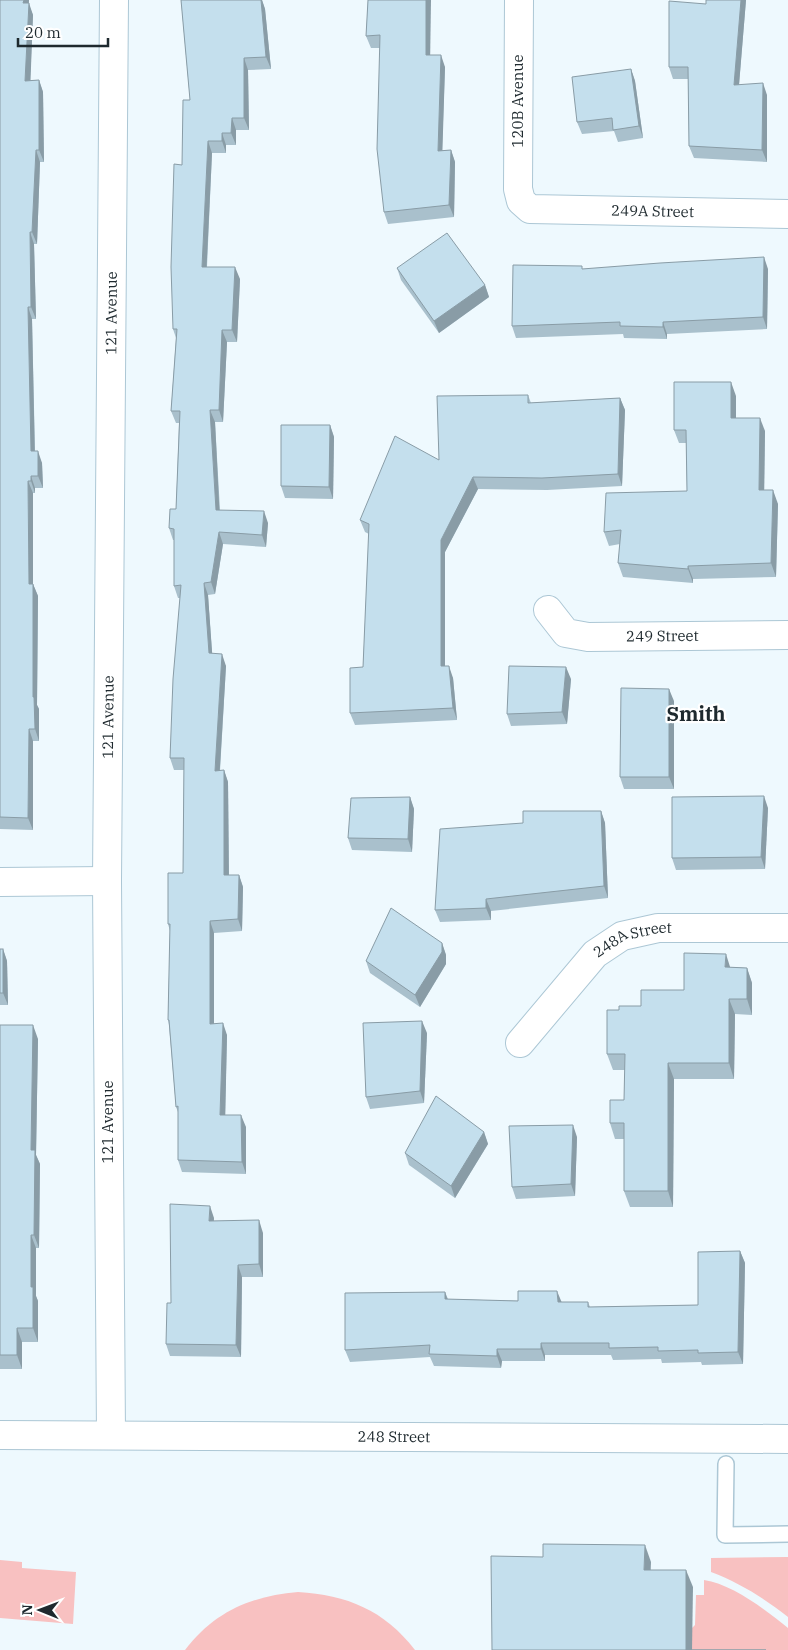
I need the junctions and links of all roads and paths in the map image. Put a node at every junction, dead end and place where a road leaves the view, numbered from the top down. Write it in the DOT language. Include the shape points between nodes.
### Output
graph roads {
  1 [pos="114,0"];
  2 [pos="519,0"];
  3 [pos="521,201"];
  4 [pos="788,214"];
  5 [pos="548,610"];
  6 [pos="788,635"];
  7 [pos="107,881"];
  8 [pos="0,882"];
  9 [pos="788,928"];
  10 [pos="520,1043"];
  11 [pos="111,1434"];
  12 [pos="0,1435"];
  13 [pos="788,1439"];
  14 [pos="726,1464"];
  15 [pos="788,1534"];
  1 -- 7 [label="street, 121 Avenue"];
  2 -- 3 [label="street, 120B Avenue" via="518,189"];
  3 -- 4 [label="street, 249A Street" via="530,209"];
  5 -- 6 [label="street, 249 Street" via="566,633 588,636"];
  7 -- 8 [label="street"];
  7 -- 11 [label="street, 121 Avenue"];
  9 -- 10 [label="street, 248A Street" via="658,928 622,936 595,954"];
  11 -- 12 [label="street, 248 Street"];
  11 -- 13 [label="street, 248 Street"];
  14 -- 15 [label="lane" via="725,1535"];
}
